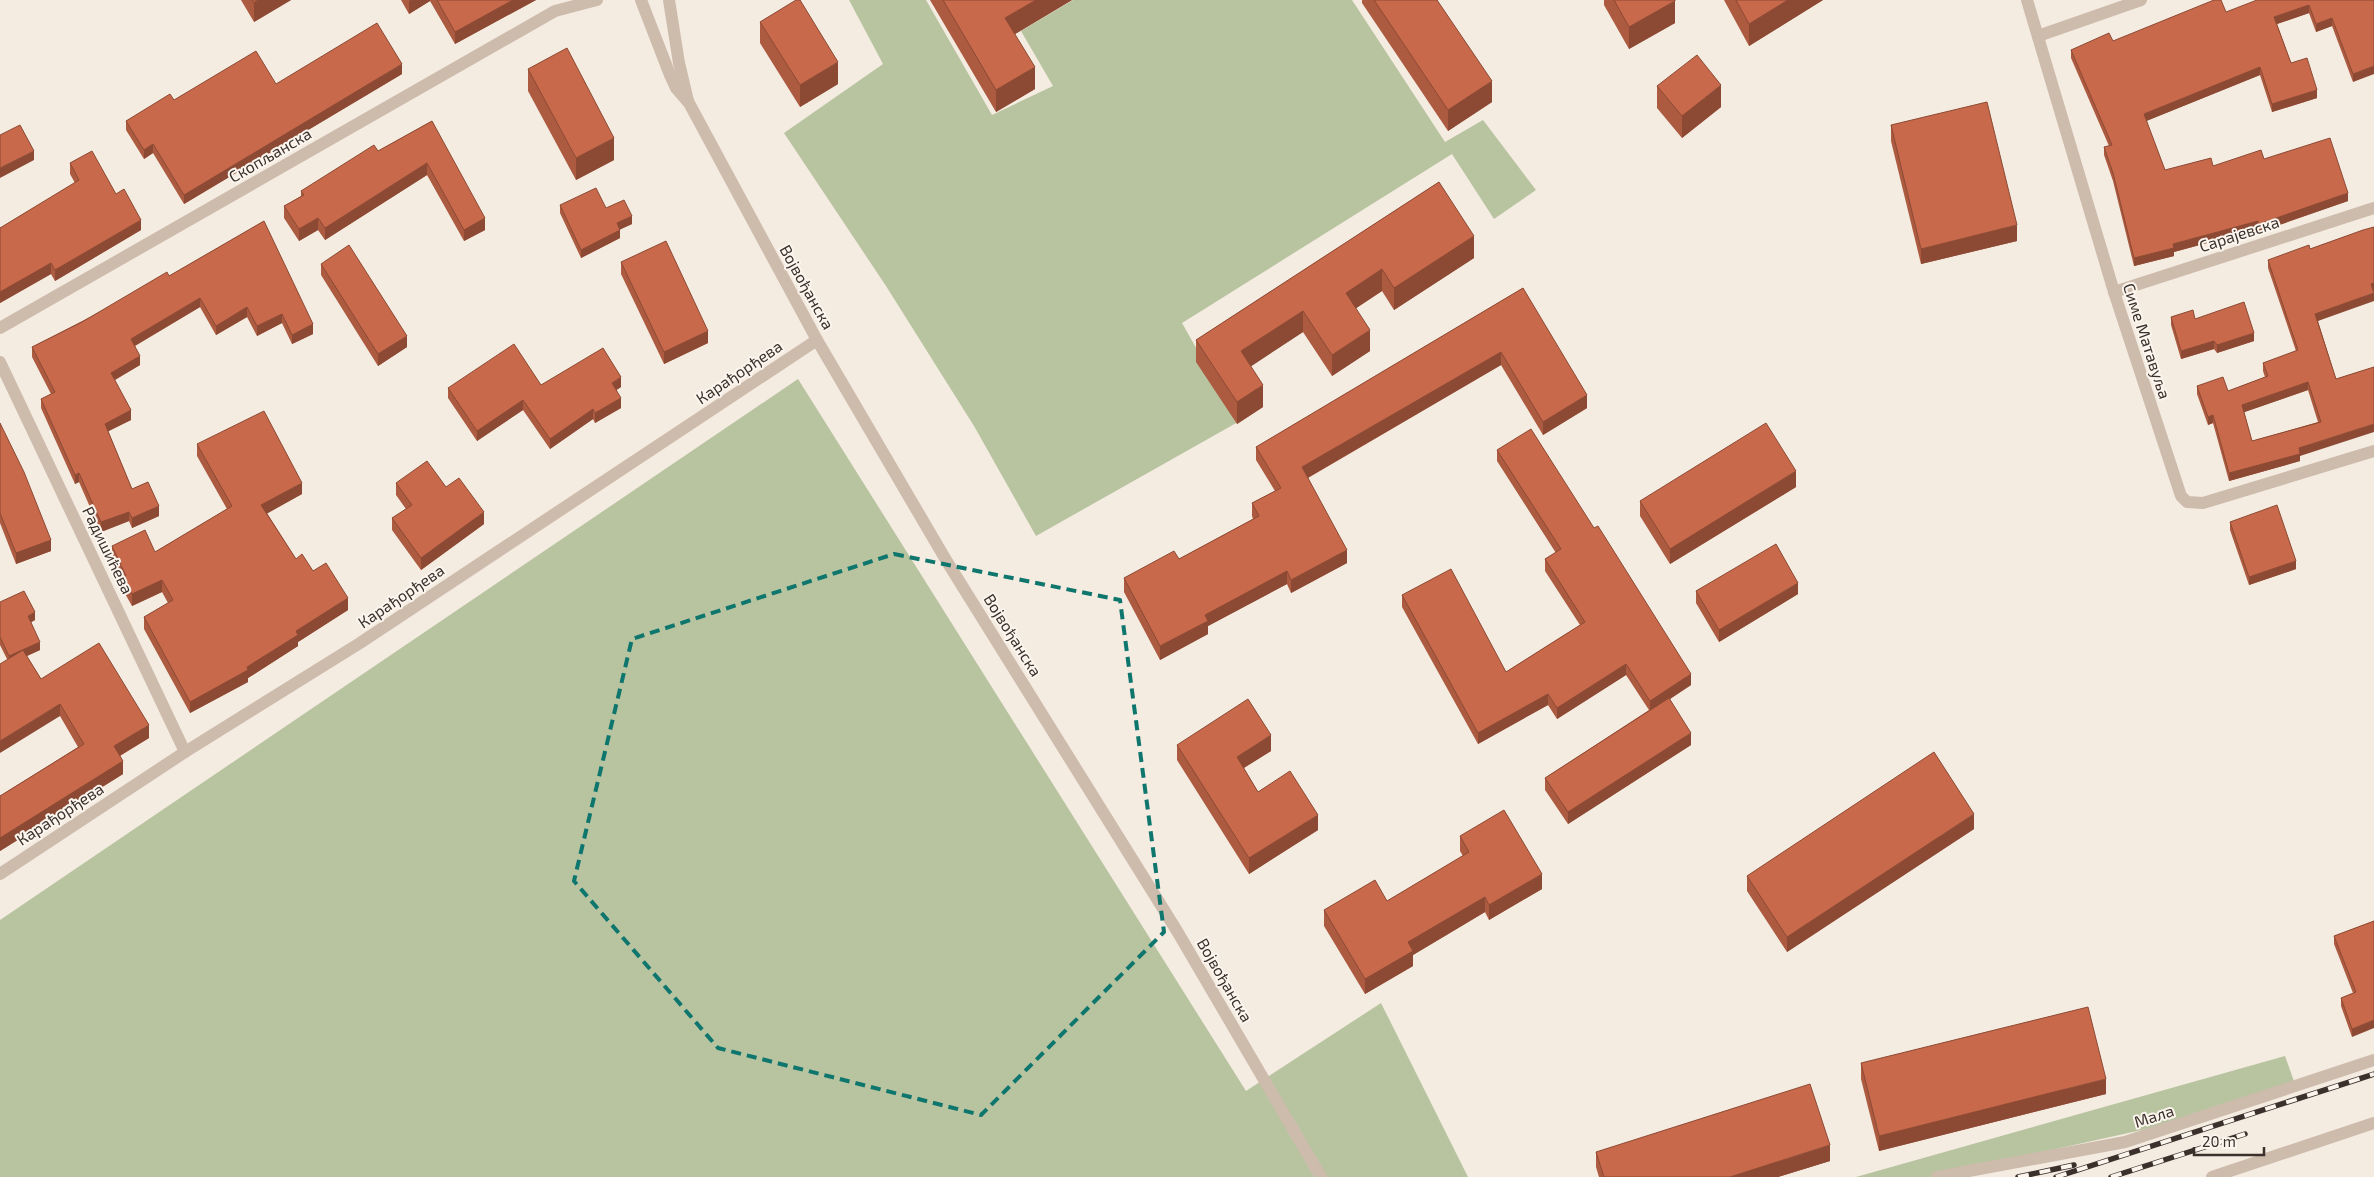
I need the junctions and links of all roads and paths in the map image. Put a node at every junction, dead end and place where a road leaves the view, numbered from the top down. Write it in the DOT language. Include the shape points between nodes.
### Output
graph roads {
  1 [pos="567,0"];
  2 [pos="597,0"];
  3 [pos="641,0"];
  4 [pos="669,0"];
  5 [pos="2027,0"];
  6 [pos="2141,0"];
  7 [pos="555,11"];
  8 [pos="2038,36"];
  9 [pos="689,103"];
  10 [pos="2374,208"];
  11 [pos="2114,292"];
  12 [pos="0,328"];
  13 [pos="817,340"];
  14 [pos="0,362"];
  15 [pos="2374,451"];
  16 [pos="186,752"];
  17 [pos="0,874"];
  18 [pos="2374,1060"];
  19 [pos="2374,1123"];
  20 [pos="1321,1177"];
  21 [pos="1937,1177"];
  22 [pos="2212,1177"];
  1 -- 7 [label="street, Скопљанска"];
  2 -- 7 [label="street, Скопљанска"];
  3 -- 9 [label="street, Војвођанска" via="676,88"];
  4 -- 9 [label="street, Војвођанска"];
  5 -- 8 [label="street, Симе Матавуља"];
  6 -- 8 [label="street"];
  7 -- 12 [label="street, Скопљанска"];
  8 -- 11 [label="street, Симе Матавуља"];
  9 -- 13 [label="street, Војвођанска"];
  10 -- 11 [label="street, Сарајевска"];
  11 -- 15 [label="street, Симе Матавуља" via="2181,496 2188,502 2203,503 2226,498"];
  13 -- 16 [label="street, Карађорђева" via="360,643"];
  13 -- 20 [label="street, Војвођанска" via="946,560 1177,931"];
  14 -- 16 [label="street, Радишићева"];
  16 -- 17 [label="street, Карађорђева"];
  18 -- 21 [label="street, Мала" via="2125,1142"];
  19 -- 22 [label="street"];
}
